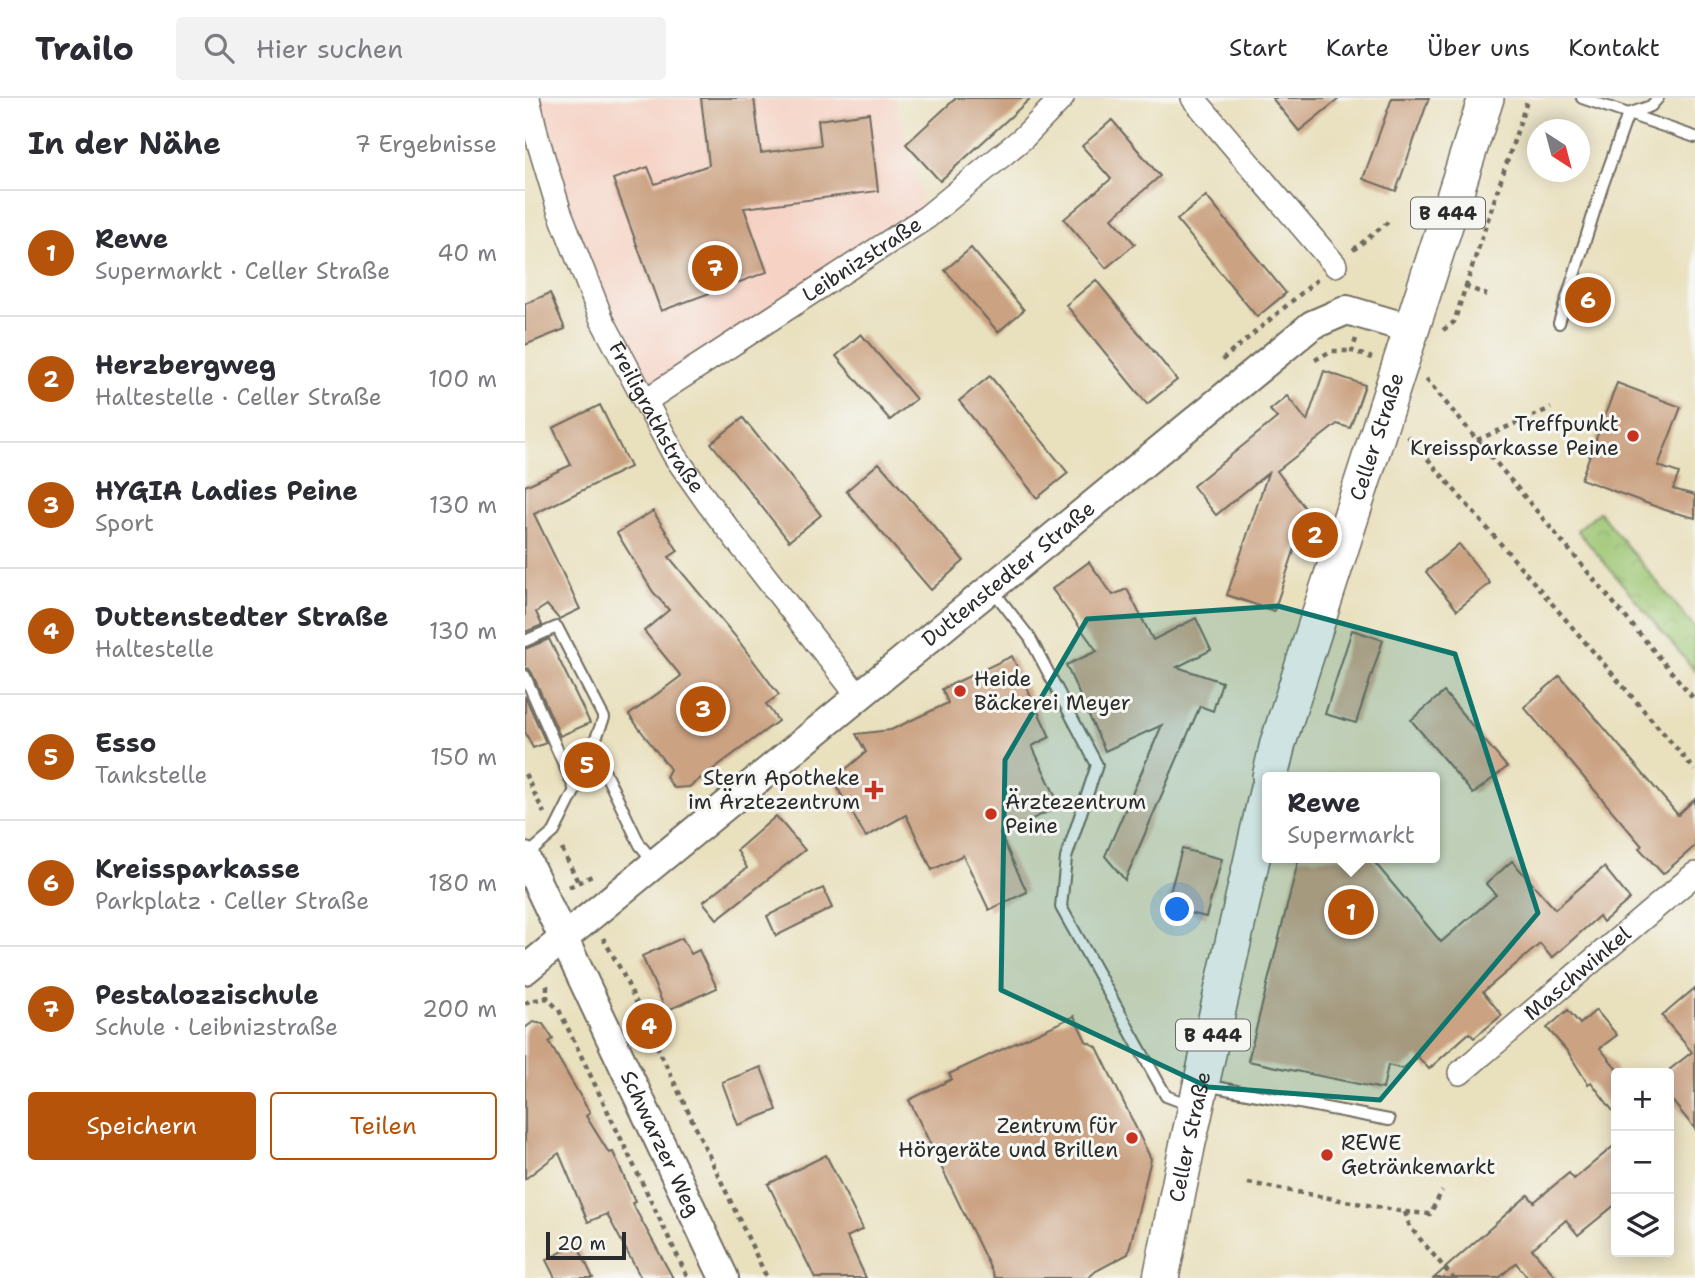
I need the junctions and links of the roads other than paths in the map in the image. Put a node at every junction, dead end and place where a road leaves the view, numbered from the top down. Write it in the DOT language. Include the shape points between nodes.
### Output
graph roads {
  1 [pos="528,98"];
  2 [pos="1062,98"];
  3 [pos="1193,98"];
  4 [pos="1486,98"];
  5 [pos="1581,98"];
  6 [pos="1658,98"];
  7 [pos="1628,114"];
  8 [pos="1695,137"];
  9 [pos="1335,265"];
  10 [pos="1559,323"];
  11 [pos="1424,331"];
  12 [pos="645,401"];
  13 [pos="991,588"];
  14 [pos="525,641"];
  15 [pos="525,676"];
  16 [pos="859,697"];
  17 [pos="593,747"];
  18 [pos="1271,772"];
  19 [pos="575,790"];
  20 [pos="1262,814"];
  21 [pos="525,857"];
  22 [pos="655,863"];
  23 [pos="1695,874"];
  24 [pos="563,938"];
  25 [pos="531,965"];
  26 [pos="1460,1073"];
  27 [pos="1199,1096"];
  28 [pos="1389,1120"];
  29 [pos="724,1278"];
  30 [pos="1161,1278"];
  1 -- 12 [label="street, Freiligrathstraße" via="559,210 602,320"];
  2 -- 12 [label="street, Leibnizstraße" via="1023,138 927,217"];
  3 -- 9 [label="street"];
  4 -- 11 [label="main road, Celler Straße / B 444"];
  5 -- 7 [label="lane"];
  6 -- 7 [label="lane"];
  7 -- 8 [label="lane"];
  7 -- 10 [label="lane"];
  11 -- 13 [label="street, Duttenstedter Straße" via="1347,310 1312,325"];
  11 -- 18 [label="main road, Celler Straße / B 444" via="1417,371 1379,426"];
  12 -- 16 [label="street, Freiligrathstraße" via="708,503"];
  13 -- 16 [label="street, Duttenstedter Straße"];
  13 -- 27 [label="lane" via="1030,638 1097,765 1066,858 1061,907 1166,1096"];
  14 -- 17 [label="lane" via="557,628 604,718"];
  15 -- 19 [label="lane"];
  16 -- 22 [label="street, Duttenstedter Straße"];
  17 -- 19 [label="lane"];
  17 -- 22 [label="lane" via="639,845"];
  19 -- 21 [label="lane" via="554,832"];
  20 -- 27 [label="main road, Celler Straße / B 444"];
  21 -- 24 [label="street, Schwarzer Weg"];
  22 -- 24 [label="street, Duttenstedter Straße"];
  23 -- 26 [label="street, Maschwinkel"];
  24 -- 25 [label="street, Duttenstedter Straße"];
  24 -- 29 [label="street, Schwarzer Weg"];
  27 -- 28 [label="lane"];
  27 -- 30 [label="main road, Celler Straße / B 444"];
}
